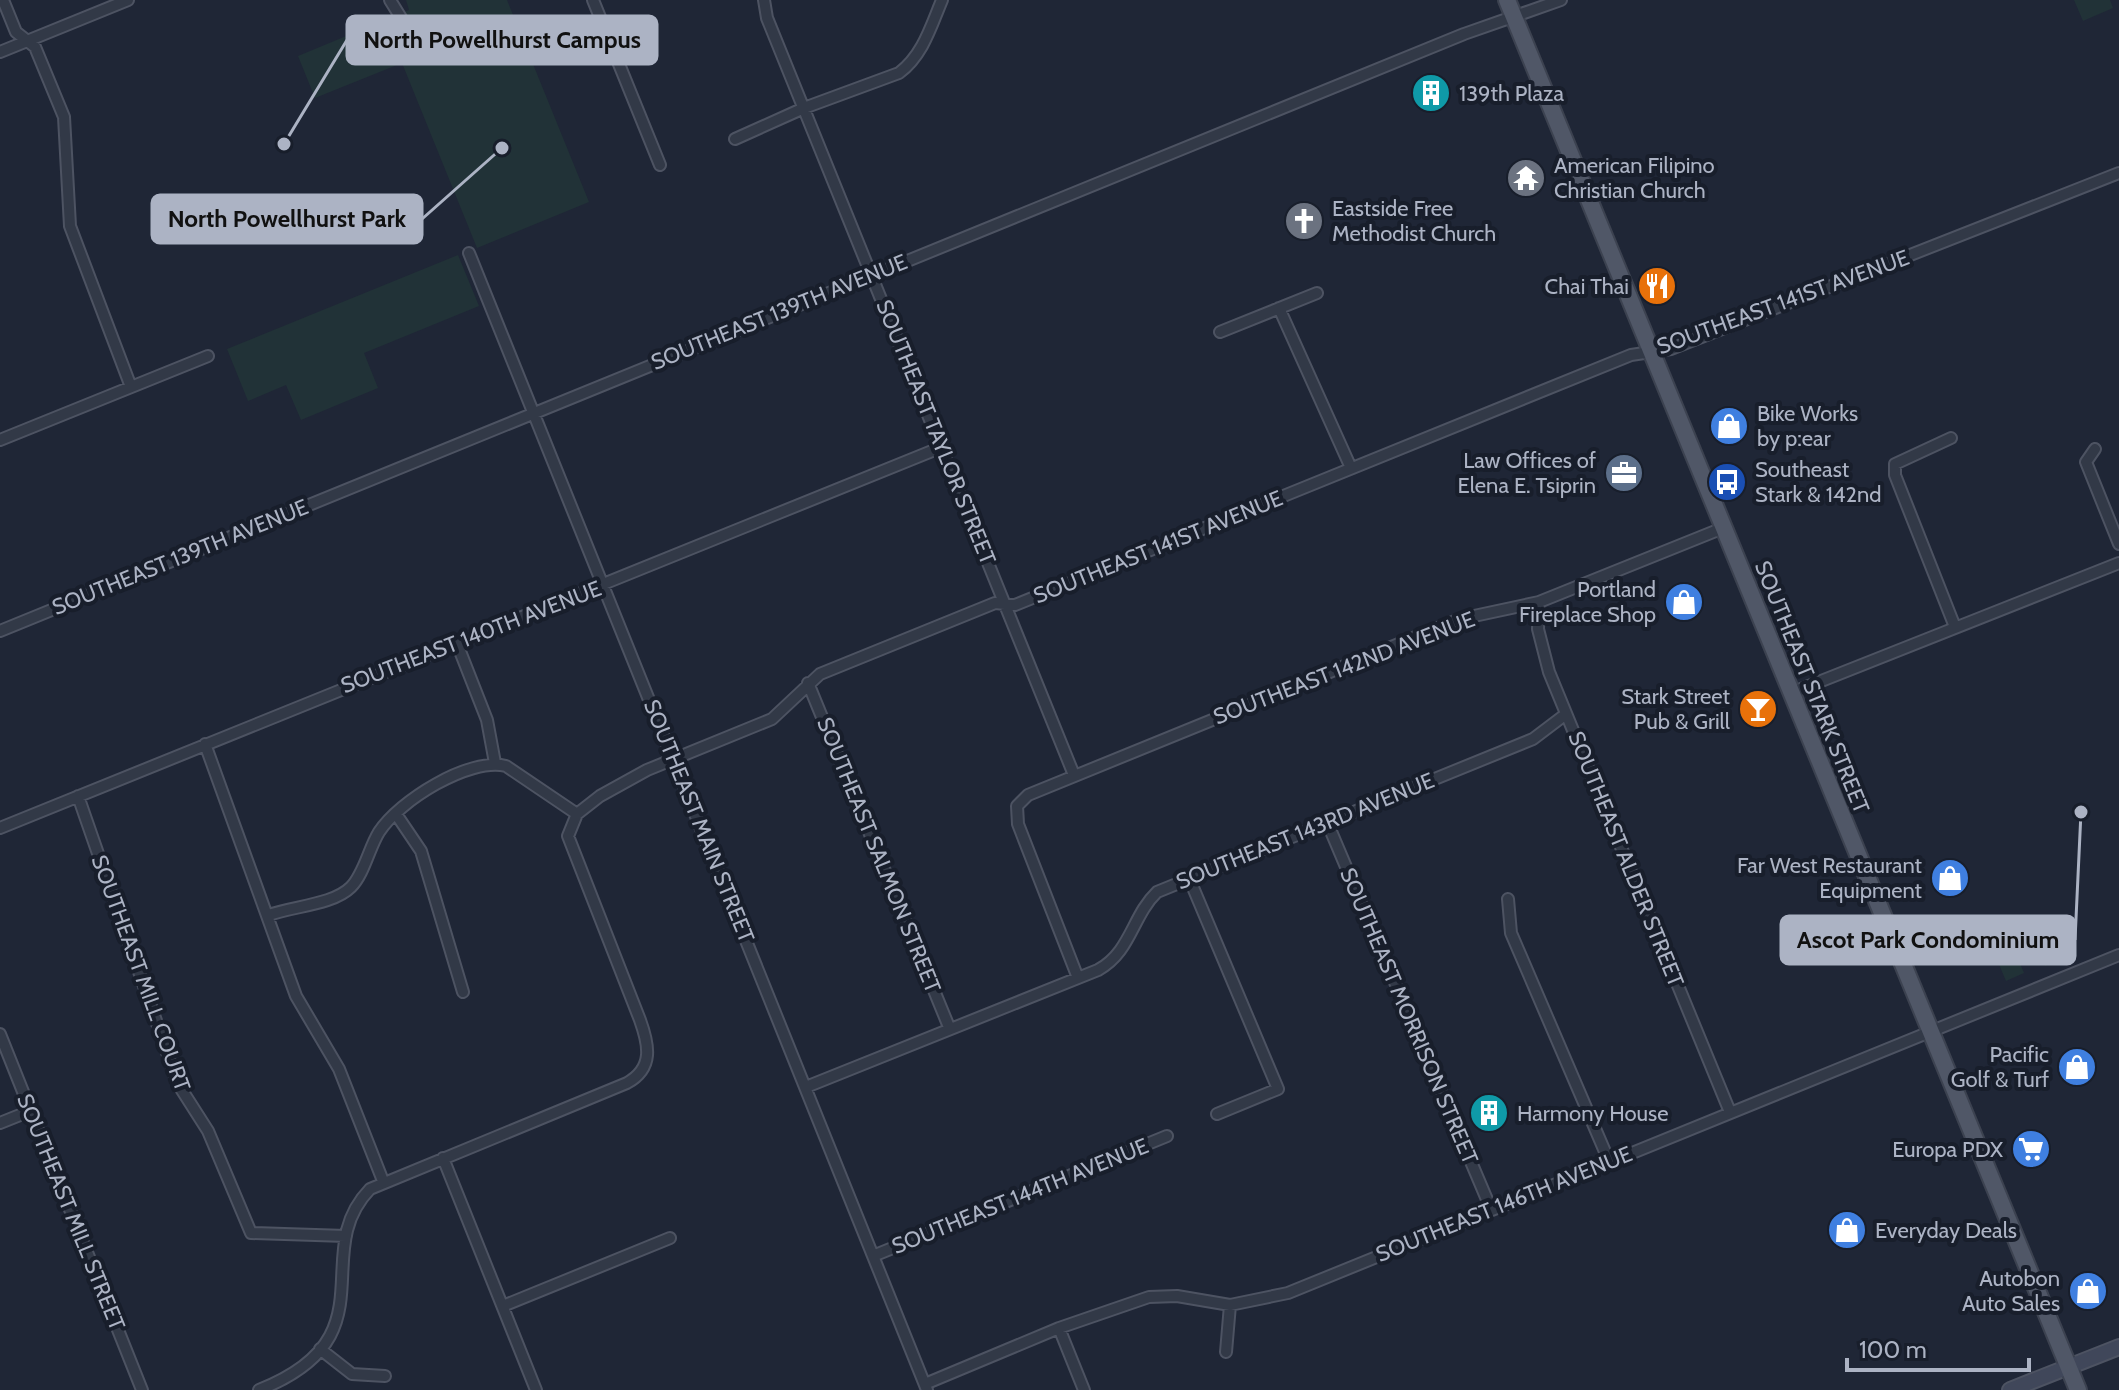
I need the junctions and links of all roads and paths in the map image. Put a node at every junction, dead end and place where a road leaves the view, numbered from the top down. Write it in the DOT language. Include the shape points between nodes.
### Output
graph roads {
  1 [pos="3,0"];
  2 [pos="128,0"];
  3 [pos="390,0"];
  4 [pos="593,0"];
  5 [pos="764,0"];
  6 [pos="942,0"];
  7 [pos="1507,0"];
  8 [pos="1561,0"];
  9 [pos="1513,16"];
  10 [pos="27,41"];
  11 [pos="419,47"];
  12 [pos="0,52"];
  13 [pos="804,108"];
  14 [pos="735,139"];
  15 [pos="660,165"];
  16 [pos="2119,173"];
  17 [pos="469,253"];
  18 [pos="872,273"];
  19 [pos="1317,293"];
  20 [pos="1279,308"];
  21 [pos="1220,332"];
  22 [pos="1651,352"];
  23 [pos="208,356"];
  24 [pos="131,387"];
  25 [pos="535,412"];
  26 [pos="1951,438"];
  27 [pos="0,440"];
  28 [pos="942,447"];
  29 [pos="2095,449"];
  30 [pos="1351,468"];
  31 [pos="1723,528"];
  32 [pos="2119,544"];
  33 [pos="2119,563"];
  34 [pos="604,585"];
  35 [pos="1539,602"];
  36 [pos="1006,604"];
  37 [pos="1955,627"];
  38 [pos="0,631"];
  39 [pos="456,641"];
  40 [pos="808,683"];
  41 [pos="1791,693"];
  42 [pos="1566,714"];
  43 [pos="205,744"];
  44 [pos="674,760"];
  45 [pos="495,763"];
  46 [pos="1074,775"];
  47 [pos="78,796"];
  48 [pos="396,814"];
  49 [pos="577,814"];
  50 [pos="1327,822"];
  51 [pos="0,828"];
  52 [pos="1189,878"];
  53 [pos="1508,899"];
  54 [pos="269,915"];
  55 [pos="2119,955"];
  56 [pos="1078,978"];
  57 [pos="463,992"];
  58 [pos="949,1027"];
  59 [pos="1930,1030"];
  60 [pos="0,1034"];
  61 [pos="806,1087"];
  62 [pos="30,1111"];
  63 [pos="1730,1112"];
  64 [pos="1217,1114"];
  65 [pos="0,1123"];
  66 [pos="1167,1136"];
  67 [pos="443,1158"];
  68 [pos="1609,1161"];
  69 [pos="383,1181"];
  70 [pos="1491,1209"];
  71 [pos="346,1236"];
  72 [pos="670,1238"];
  73 [pos="873,1256"];
  74 [pos="1230,1305"];
  75 [pos="503,1306"];
  76 [pos="1059,1328"];
  77 [pos="2119,1347"];
  78 [pos="320,1349"];
  79 [pos="1226,1352"];
  80 [pos="2068,1367"];
  81 [pos="385,1376"];
  82 [pos="926,1387"];
  83 [pos="142,1390"];
  84 [pos="259,1390"];
  85 [pos="536,1390"];
  86 [pos="1084,1390"];
  87 [pos="2010,1390"];
  88 [pos="2078,1390"];
  1 -- 10 [label="street" via="16,32"];
  2 -- 10 [label="street"];
  3 -- 11 [label="street"];
  4 -- 15 [label="street"];
  5 -- 13 [label="street, SOUTHEAST TAYLOR STREET"];
  6 -- 13 [label="street" via="912,63 899,73"];
  7 -- 9 [label="main road, SOUTHEAST STARK STREET"];
  8 -- 9 [label="street, SOUTHEAST 139TH AVENUE"];
  9 -- 18 [label="street, SOUTHEAST 139TH AVENUE"];
  9 -- 22 [label="main road, SOUTHEAST STARK STREET"];
  10 -- 12 [label="street"];
  10 -- 24 [label="street" via="35,47 64,117 70,226"];
  13 -- 14 [label="street"];
  13 -- 18 [label="street, SOUTHEAST TAYLOR STREET"];
  16 -- 22 [label="street, SOUTHEAST 141ST AVENUE" via="1671,349"];
  17 -- 25 [label="street, SOUTHEAST MAIN STREET"];
  18 -- 25 [label="street, SOUTHEAST 139TH AVENUE"];
  18 -- 28 [label="street, SOUTHEAST TAYLOR STREET"];
  19 -- 20 [label="street"];
  20 -- 21 [label="street"];
  20 -- 30 [label="street"];
  22 -- 30 [label="street, SOUTHEAST 141ST AVENUE" via="1631,355"];
  22 -- 31 [label="main road, SOUTHEAST STARK STREET"];
  23 -- 24 [label="street"];
  24 -- 27 [label="street"];
  25 -- 34 [label="street, SOUTHEAST MAIN STREET"];
  25 -- 38 [label="street, SOUTHEAST 139TH AVENUE"];
  26 -- 37 [label="street" via="1895,464 1895,475"];
  28 -- 34 [label="street, SOUTHEAST 140TH AVENUE"];
  28 -- 36 [label="street, SOUTHEAST TAYLOR STREET"];
  29 -- 32 [label="street" via="2086,462"];
  30 -- 36 [label="street, SOUTHEAST 141ST AVENUE"];
  31 -- 35 [label="street, SOUTHEAST 142ND AVENUE"];
  31 -- 41 [label="main road, SOUTHEAST STARK STREET"];
  33 -- 37 [label="street"];
  34 -- 39 [label="street, SOUTHEAST 140TH AVENUE"];
  34 -- 44 [label="street, SOUTHEAST MAIN STREET"];
  35 -- 42 [label="street, SOUTHEAST ALDER STREET" via="1542,651"];
  35 -- 46 [label="street, SOUTHEAST 142ND AVENUE" via="1460,619"];
  36 -- 40 [label="street, SOUTHEAST 141ST AVENUE" via="995,603"];
  36 -- 46 [label="street, SOUTHEAST TAYLOR STREET"];
  37 -- 41 [label="street"];
  39 -- 43 [label="street, SOUTHEAST 140TH AVENUE"];
  39 -- 45 [label="street" via="487,720"];
  40 -- 44 [label="street, SOUTHEAST 141ST AVENUE" via="772,719"];
  40 -- 58 [label="street, SOUTHEAST SALMON STREET"];
  41 -- 59 [label="main road, SOUTHEAST STARK STREET"];
  42 -- 50 [label="street, SOUTHEAST 143RD AVENUE" via="1533,739"];
  42 -- 63 [label="street, SOUTHEAST ALDER STREET"];
  43 -- 47 [label="street, SOUTHEAST 140TH AVENUE"];
  43 -- 54 [label="street"];
  44 -- 49 [label="street, SOUTHEAST 141ST AVENUE" via="621,783"];
  44 -- 61 [label="street, SOUTHEAST MAIN STREET"];
  45 -- 48 [label="street" via="450,777"];
  45 -- 49 [label="street" via="518,771"];
  46 -- 56 [label="street, SOUTHEAST 142ND AVENUE" via="1028,795 1017,806 1018,824"];
  47 -- 51 [label="street, SOUTHEAST 140TH AVENUE"];
  47 -- 71 [label="street, SOUTHEAST MILL COURT" via="178,1084 208,1131 251,1233"];
  48 -- 54 [label="street" via="380,830 353,886 338,897"];
  48 -- 57 [label="street" via="421,851"];
  49 -- 67 [label="street" via="568,836 571,849 647,1041 648,1058 634,1079"];
  50 -- 52 [label="street, SOUTHEAST 143RD AVENUE"];
  50 -- 70 [label="street, SOUTHEAST MORRISON STREET"];
  52 -- 56 [label="street, SOUTHEAST 143RD AVENUE" via="1146,903 1112,963"];
  52 -- 64 [label="street" via="1278,1089"];
  53 -- 68 [label="street" via="1511,933"];
  54 -- 69 [label="street" via="296,996 339,1069"];
  55 -- 59 [label="street, SOUTHEAST 146TH AVENUE"];
  56 -- 58 [label="street, SOUTHEAST 143RD AVENUE"];
  58 -- 61 [label="street, SOUTHEAST 143RD AVENUE"];
  59 -- 63 [label="street, SOUTHEAST 146TH AVENUE"];
  59 -- 80 [label="main road, SOUTHEAST STARK STREET"];
  60 -- 62 [label="street, SOUTHEAST MILL STREET"];
  61 -- 73 [label="street, SOUTHEAST MAIN STREET"];
  62 -- 65 [label="street"];
  62 -- 83 [label="street, SOUTHEAST MILL STREET"];
  63 -- 68 [label="street, SOUTHEAST 146TH AVENUE"];
  66 -- 73 [label="street, SOUTHEAST 144TH AVENUE"];
  67 -- 69 [label="street"];
  67 -- 75 [label="street"];
  68 -- 70 [label="street, SOUTHEAST 146TH AVENUE"];
  69 -- 71 [label="street" via="355,1207"];
  70 -- 74 [label="street, SOUTHEAST 146TH AVENUE" via="1288,1293"];
  71 -- 78 [label="street" via="339,1318"];
  72 -- 75 [label="street"];
  73 -- 82 [label="street, SOUTHEAST MAIN STREET"];
  74 -- 76 [label="street, SOUTHEAST 146TH AVENUE" via="1149,1297"];
  74 -- 79 [label="street"];
  75 -- 85 [label="street"];
  76 -- 82 [label="street, SOUTHEAST 146TH AVENUE"];
  76 -- 86 [label="street"];
  77 -- 80 [label="main road"];
  78 -- 81 [label="street" via="352,1374"];
  78 -- 84 [label="street" via="296,1371"];
  80 -- 87 [label="main road"];
  80 -- 88 [label="main road, SOUTHEAST STARK STREET"];
}
